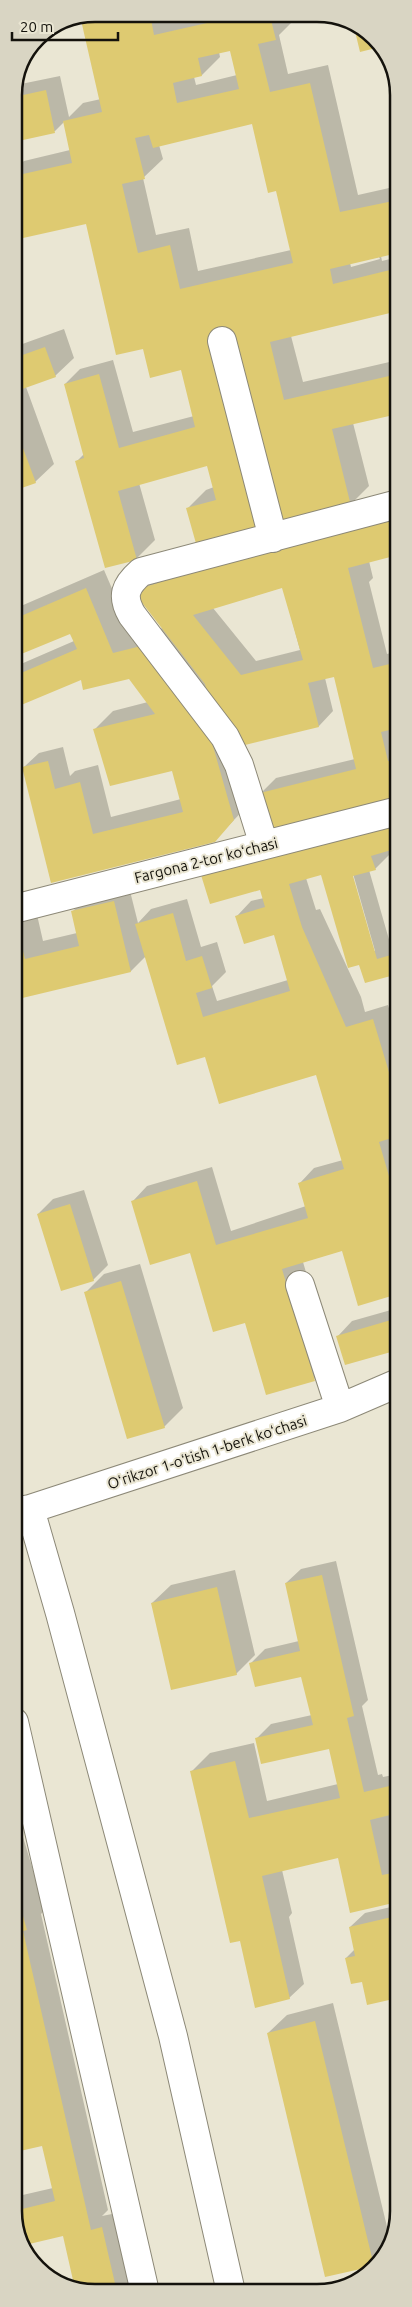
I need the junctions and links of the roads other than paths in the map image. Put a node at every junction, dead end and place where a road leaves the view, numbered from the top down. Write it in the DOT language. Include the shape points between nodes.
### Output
graph roads {
  1 [pos="222,342"];
  2 [pos="390,506"];
  3 [pos="273,538"];
  4 [pos="390,813"];
  5 [pos="264,845"];
  6 [pos="23,907"];
  7 [pos="300,1285"];
  8 [pos="390,1386"];
  9 [pos="340,1408"];
  10 [pos="22,1511"];
  11 [pos="23,1798"];
  12 [pos="143,2284"];
  13 [pos="229,2284"];
  1 -- 3 [label="street"];
  2 -- 3 [label="street"];
  3 -- 5 [label="street" via="141,572 126,591 126,604 225,737 239,765"];
  4 -- 5 [label="street, Fargona 2-tor koʻchasi"];
  5 -- 6 [label="street, Fargona 2-tor koʻchasi"];
  7 -- 9 [label="street"];
  8 -- 9 [label="street, Oʻrikzor 1-oʻtish 1-berk koʻchasi"];
  9 -- 10 [label="street, Oʻrikzor 1-oʻtish 1-berk koʻchasi"];
  10 -- 13 [label="street" via="60,1612 173,2036"];
  11 -- 12 [label="street"];
}
